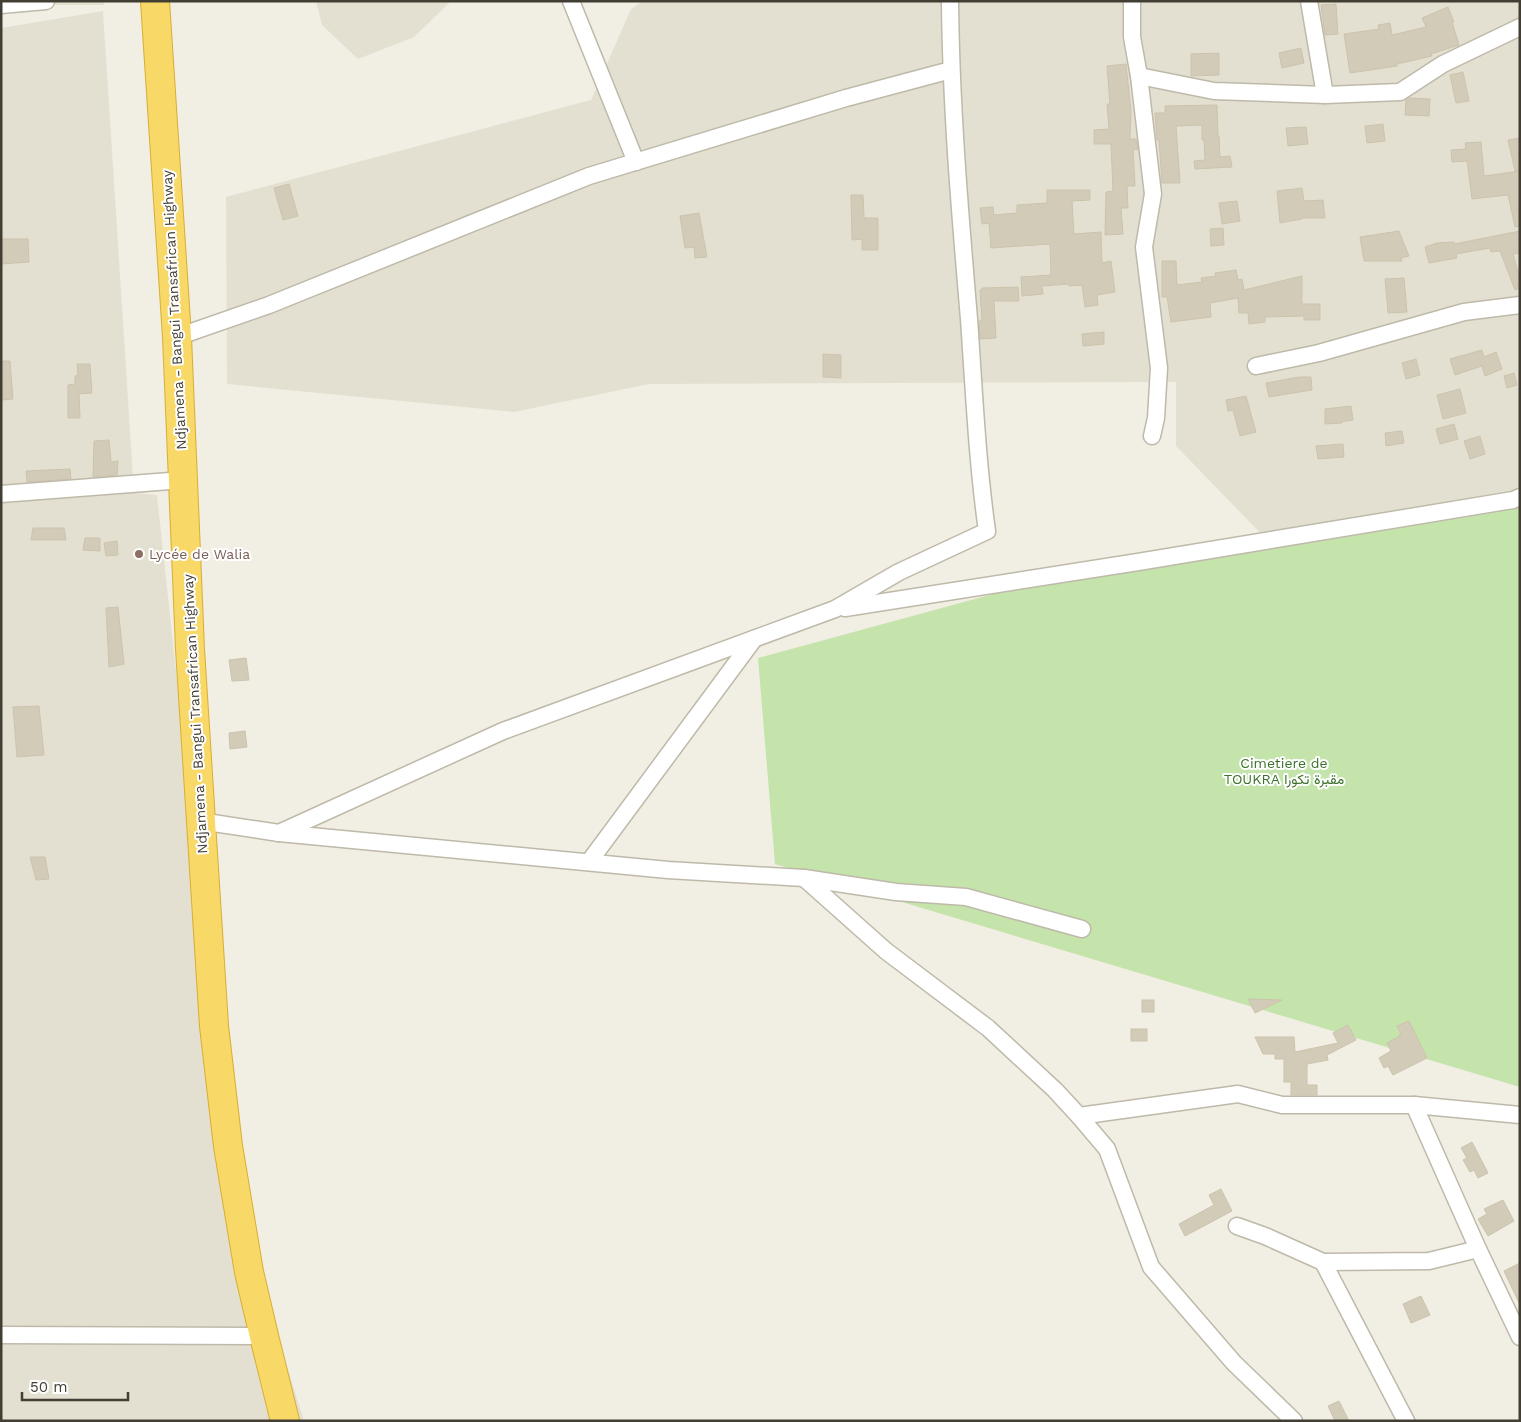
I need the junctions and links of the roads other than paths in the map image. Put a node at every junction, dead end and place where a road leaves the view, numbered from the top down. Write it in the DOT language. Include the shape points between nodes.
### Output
graph roads {
  1 [pos="46,1"];
  2 [pos="155,1"];
  3 [pos="571,1"];
  4 [pos="950,1"];
  5 [pos="1132,1"];
  6 [pos="1308,1"];
  7 [pos="1,5"];
  8 [pos="1520,27"];
  9 [pos="951,70"];
  10 [pos="1139,76"];
  11 [pos="1325,95"];
  12 [pos="636,162"];
  13 [pos="1520,306"];
  14 [pos="177,338"];
  15 [pos="1256,366"];
  16 [pos="1152,436"];
  17 [pos="183,480"];
  18 [pos="1,494"];
  19 [pos="1520,497"];
  20 [pos="835,609"];
  21 [pos="754,639"];
  22 [pos="200,821"];
  23 [pos="279,833"];
  24 [pos="589,862"];
  25 [pos="804,878"];
  26 [pos="1082,929"];
  27 [pos="1414,1105"];
  28 [pos="1520,1115"];
  29 [pos="1079,1116"];
  30 [pos="1236,1226"];
  31 [pos="1478,1249"];
  32 [pos="1323,1262"];
  33 [pos="1,1335"];
  34 [pos="264,1336"];
  35 [pos="1520,1337"];
  36 [pos="285,1421"];
  37 [pos="1294,1421"];
  38 [pos="1406,1421"];
  1 -- 7 [label="street"];
  2 -- 14 [label="highway, Ndjamena - Bangui Transafrican Highway"];
  3 -- 12 [label="street"];
  4 -- 9 [label="street"];
  5 -- 10 [label="street" via="1132,37"];
  6 -- 11 [label="street"];
  8 -- 11 [label="street" via="1443,64 1400,92"];
  9 -- 12 [label="street" via="846,98"];
  9 -- 20 [label="street" via="980,477 987,531 899,572"];
  10 -- 11 [label="street" via="1214,91"];
  10 -- 16 [label="street" via="1153,194 1144,247 1159,368"];
  12 -- 14 [label="street" via="589,176 269,305"];
  13 -- 15 [label="street" via="1464,312 1319,353"];
  14 -- 17 [label="highway, Ndjamena - Bangui Transafrican Highway"];
  17 -- 18 [label="street"];
  17 -- 22 [label="highway, Ndjamena - Bangui Transafrican Highway"];
  19 -- 20 [label="street"];
  20 -- 21 [label="street"];
  21 -- 23 [label="street" via="503,731"];
  21 -- 24 [label="street"];
  22 -- 23 [label="street"];
  22 -- 34 [label="highway, Ndjamena - Bangui Transafrican Highway" via="214,1026 223,1100 250,1272"];
  23 -- 24 [label="street"];
  24 -- 25 [label="street"];
  25 -- 26 [label="street" via="896,892 966,897"];
  25 -- 29 [label="street" via="886,951 988,1028"];
  27 -- 28 [label="street"];
  27 -- 29 [label="street" via="1282,1105 1238,1094"];
  27 -- 31 [label="street"];
  29 -- 37 [label="street" via="1107,1149 1150,1267 1234,1363"];
  30 -- 32 [label="street"];
  31 -- 32 [label="street" via="1429,1261"];
  31 -- 35 [label="street"];
  32 -- 38 [label="street"];
  33 -- 34 [label="street"];
  34 -- 36 [label="highway, Ndjamena - Bangui Transafrican Highway"];
}
